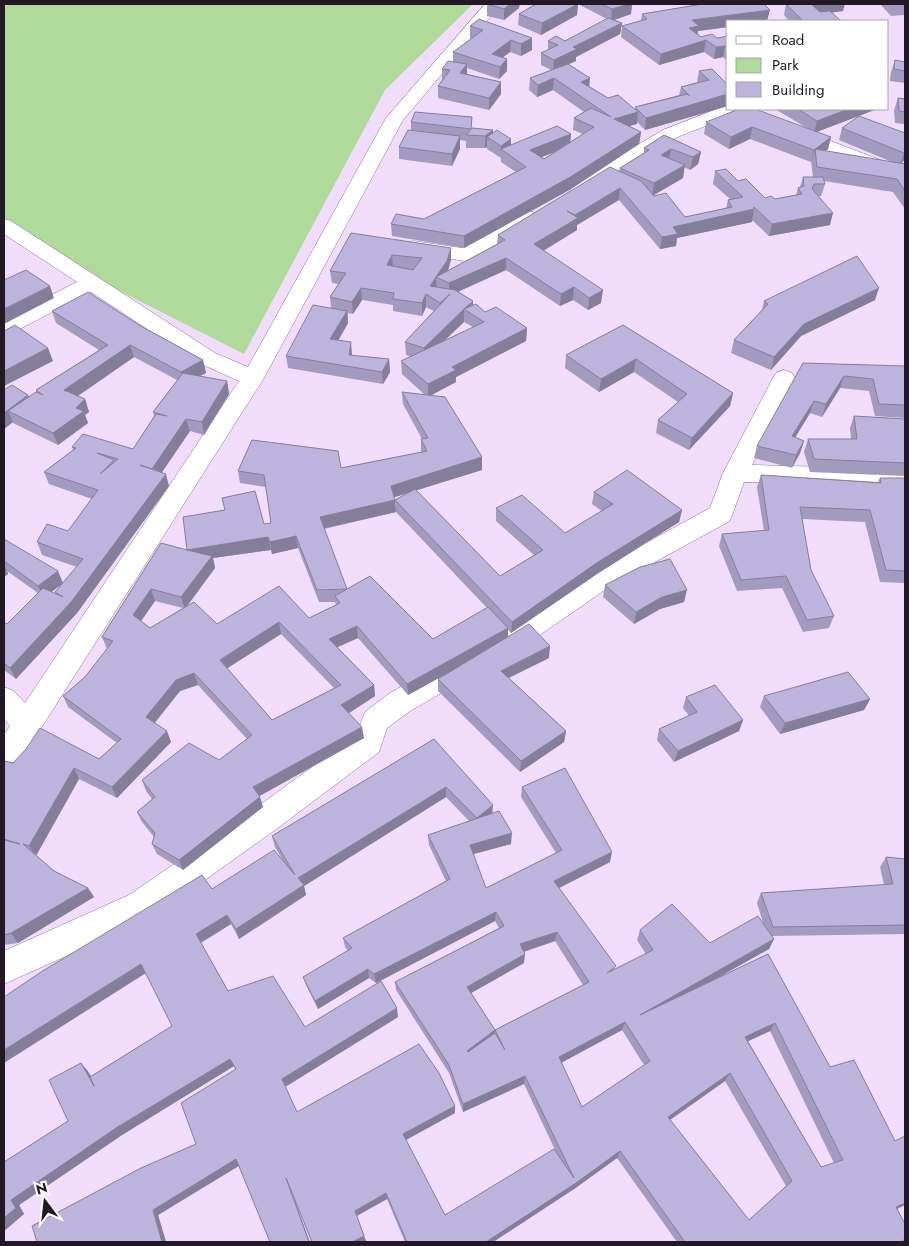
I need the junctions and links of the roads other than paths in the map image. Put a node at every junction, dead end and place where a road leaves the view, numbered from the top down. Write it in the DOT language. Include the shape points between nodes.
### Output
graph roads {
  1 [pos="493,4"];
  2 [pos="738,110"];
  3 [pos="773,124"];
  4 [pos="905,172"];
  5 [pos="567,194"];
  6 [pos="542,209"];
  7 [pos="4,225"];
  8 [pos="398,244"];
  9 [pos="92,283"];
  10 [pos="4,328"];
  11 [pos="253,378"];
  12 [pos="784,378"];
  13 [pos="735,473"];
  14 [pos="905,478"];
  15 [pos="4,699"];
  16 [pos="28,724"];
  17 [pos="4,760"];
  18 [pos="4,968"];
  1 -- 11 [label="street" via="395,118 341,235"];
  2 -- 5 [label="street" via="669,134"];
  3 -- 4 [label="street" via="893,171"];
  6 -- 8 [label="street" via="465,255"];
  7 -- 9 [label="street"];
  9 -- 10 [label="street"];
  9 -- 11 [label="street" via="207,358"];
  11 -- 16 [label="street"];
  12 -- 13 [label="street"];
  13 -- 14 [label="street"];
  13 -- 18 [label="street" via="721,514 600,580 514,638 400,702 375,721 368,744 140,906"];
  15 -- 16 [label="street"];
  16 -- 17 [label="street"];
}
